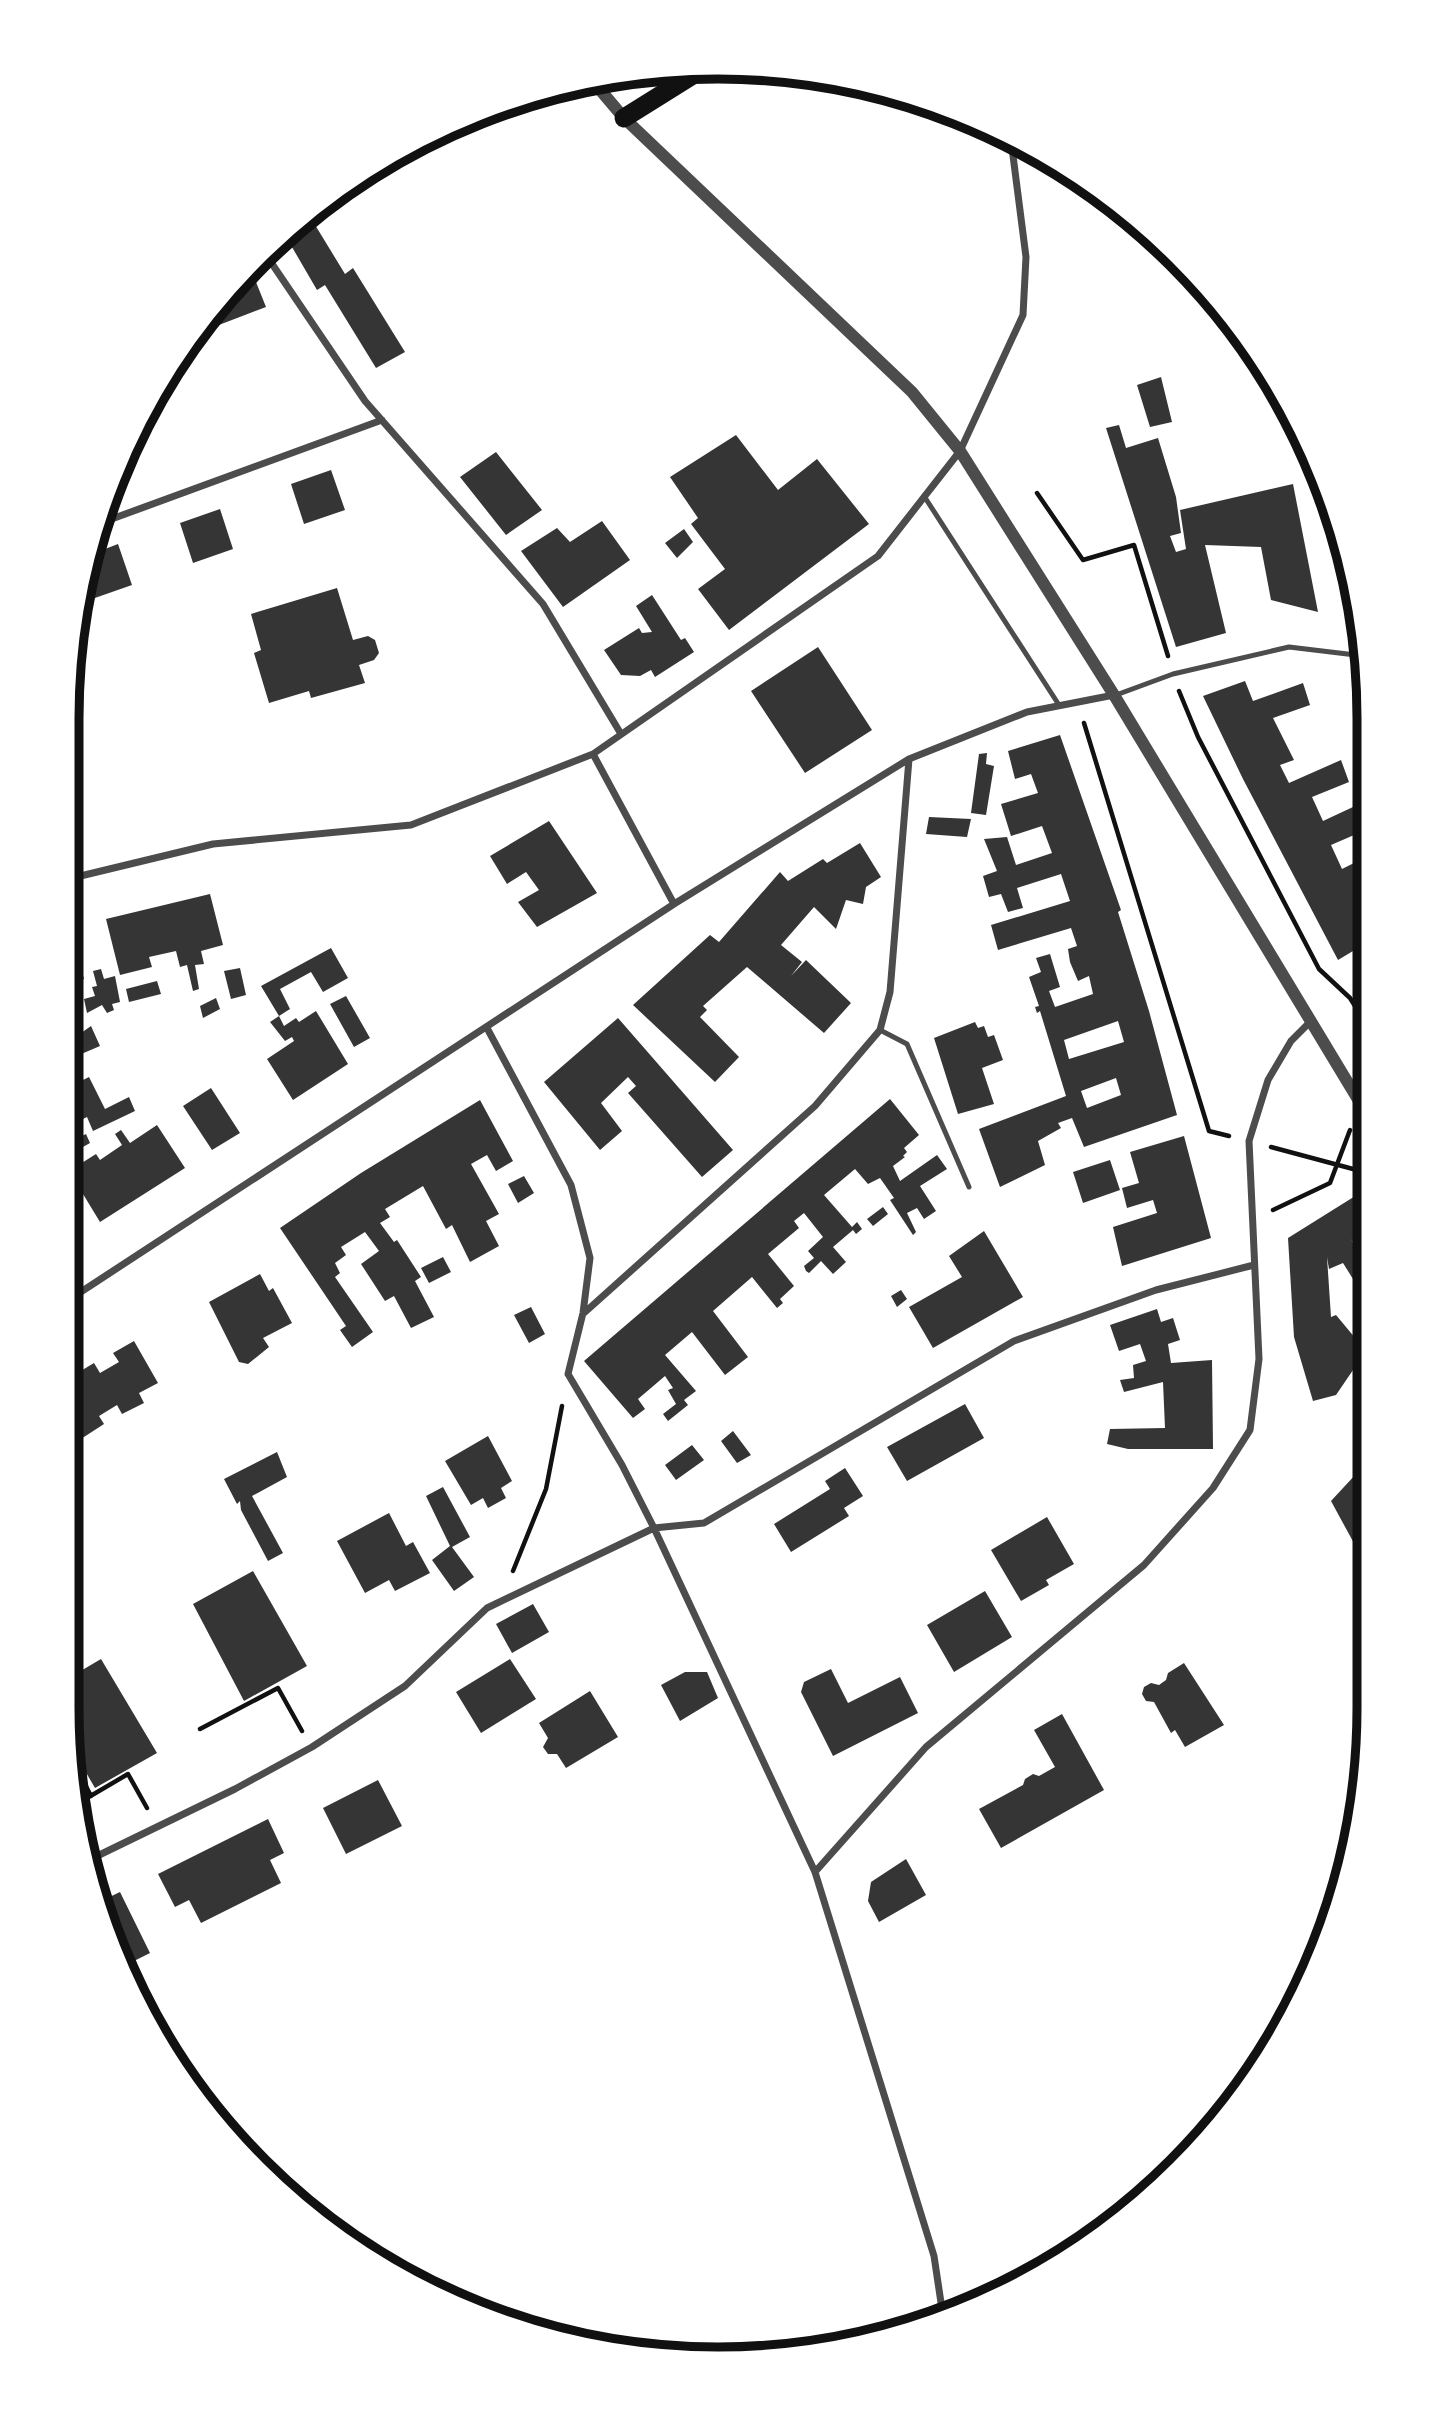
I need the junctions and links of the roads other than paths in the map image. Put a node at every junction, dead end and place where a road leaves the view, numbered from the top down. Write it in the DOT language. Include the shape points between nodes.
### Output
graph roads {
  1 [pos="685,80"];
  2 [pos="600,90"];
  3 [pos="624,118"];
  4 [pos="1013,151"];
  5 [pos="271,261"];
  6 [pos="382,420"];
  7 [pos="960,451"];
  8 [pos="925,496"];
  9 [pos="111,519"];
  10 [pos="1354,655"];
  11 [pos="1114,695"];
  12 [pos="1059,705"];
  13 [pos="621,734"];
  14 [pos="593,754"];
  15 [pos="909,759"];
  16 [pos="79,876"];
  17 [pos="674,904"];
  18 [pos="1310,1021"];
  19 [pos="488,1028"];
  20 [pos="880,1030"];
  21 [pos="1357,1098"];
  22 [pos="969,1187"];
  23 [pos="1254,1265"];
  24 [pos="79,1293"];
  25 [pos="583,1313"];
  26 [pos="654,1528"];
  27 [pos="97,1856"];
  28 [pos="815,1872"];
  29 [pos="942,2306"];
  1 -- 3 [label="highway"];
  2 -- 3 [label="street"];
  3 -- 7 [label="street" via="912,392"];
  4 -- 7 [label="street" via="1026,257 1023,315"];
  5 -- 6 [label="street"];
  6 -- 9 [label="street"];
  6 -- 13 [label="street" via="543,604"];
  7 -- 8 [label="street"];
  7 -- 11 [label="street"];
  8 -- 12 [label="lane"];
  8 -- 13 [label="street" via="878,556"];
  10 -- 11 [label="lane" via="1289,647 1173,674"];
  11 -- 12 [label="street"];
  11 -- 18 [label="street"];
  12 -- 15 [label="street" via="1027,712"];
  13 -- 14 [label="street"];
  14 -- 16 [label="street" via="411,825 213,844"];
  14 -- 17 [label="street"];
  15 -- 17 [label="street"];
  15 -- 20 [label="street" via="890,992"];
  17 -- 19 [label="street"];
  18 -- 21 [label="street"];
  18 -- 23 [label="street" via="1291,1041 1268,1080 1249,1141"];
  19 -- 24 [label="street"];
  19 -- 25 [label="street" via="571,1185 590,1258"];
  20 -- 22 [label="lane" via="907,1044"];
  20 -- 25 [label="street" via="815,1105"];
  23 -- 26 [label="street" via="1156,1290 1014,1341 704,1523"];
  23 -- 28 [label="street" via="1259,1359 1250,1430 1213,1488 1144,1565 926,1747"];
  25 -- 26 [label="street" via="568,1374"];
  26 -- 27 [label="street" via="487,1608 405,1686 312,1747"];
  26 -- 28 [label="street"];
  28 -- 29 [label="street" via="934,2256"];
}
